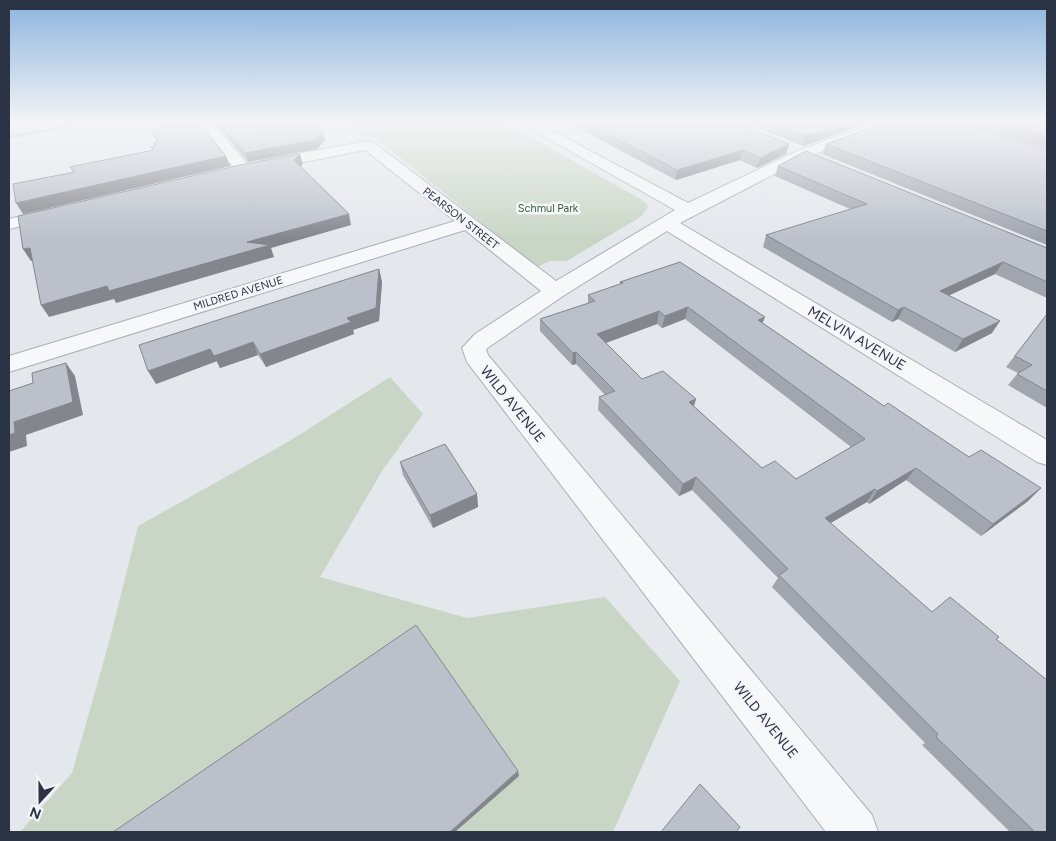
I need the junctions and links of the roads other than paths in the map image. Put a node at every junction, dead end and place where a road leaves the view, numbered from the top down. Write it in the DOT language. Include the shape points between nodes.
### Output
graph roads {
  1 [pos="236,160"];
  2 [pos="289,160"];
  3 [pos="388,160"];
  4 [pos="596,160"];
  5 [pos="789,160"];
  6 [pos="819,160"];
  7 [pos="824,162"];
  8 [pos="243,169"];
  9 [pos="224,173"];
  10 [pos="74,208"];
  11 [pos="688,210"];
  12 [pos="468,223"];
  13 [pos="667,223"];
  14 [pos="9,224"];
  15 [pos="555,291"];
  16 [pos="9,364"];
  17 [pos="1047,454"];
  18 [pos="855,832"];
  1 -- 8 [label="street"];
  2 -- 8 [label="street, PEARSON STREET"];
  3 -- 12 [label="street, PEARSON STREET"];
  4 -- 11 [label="street"];
  5 -- 11 [label="street, WILD AVENUE"];
  6 -- 7 [label="street"];
  8 -- 9 [label="street"];
  10 -- 14 [label="street"];
  11 -- 13 [label="street, WILD AVENUE"];
  12 -- 15 [label="street, PEARSON STREET"];
  12 -- 16 [label="street, MILDRED AVENUE"];
  13 -- 15 [label="street, WILD AVENUE"];
  13 -- 17 [label="street, MELVIN AVENUE"];
  15 -- 18 [label="street, WILD AVENUE" via="483,339 474,348 476,357"];
}
